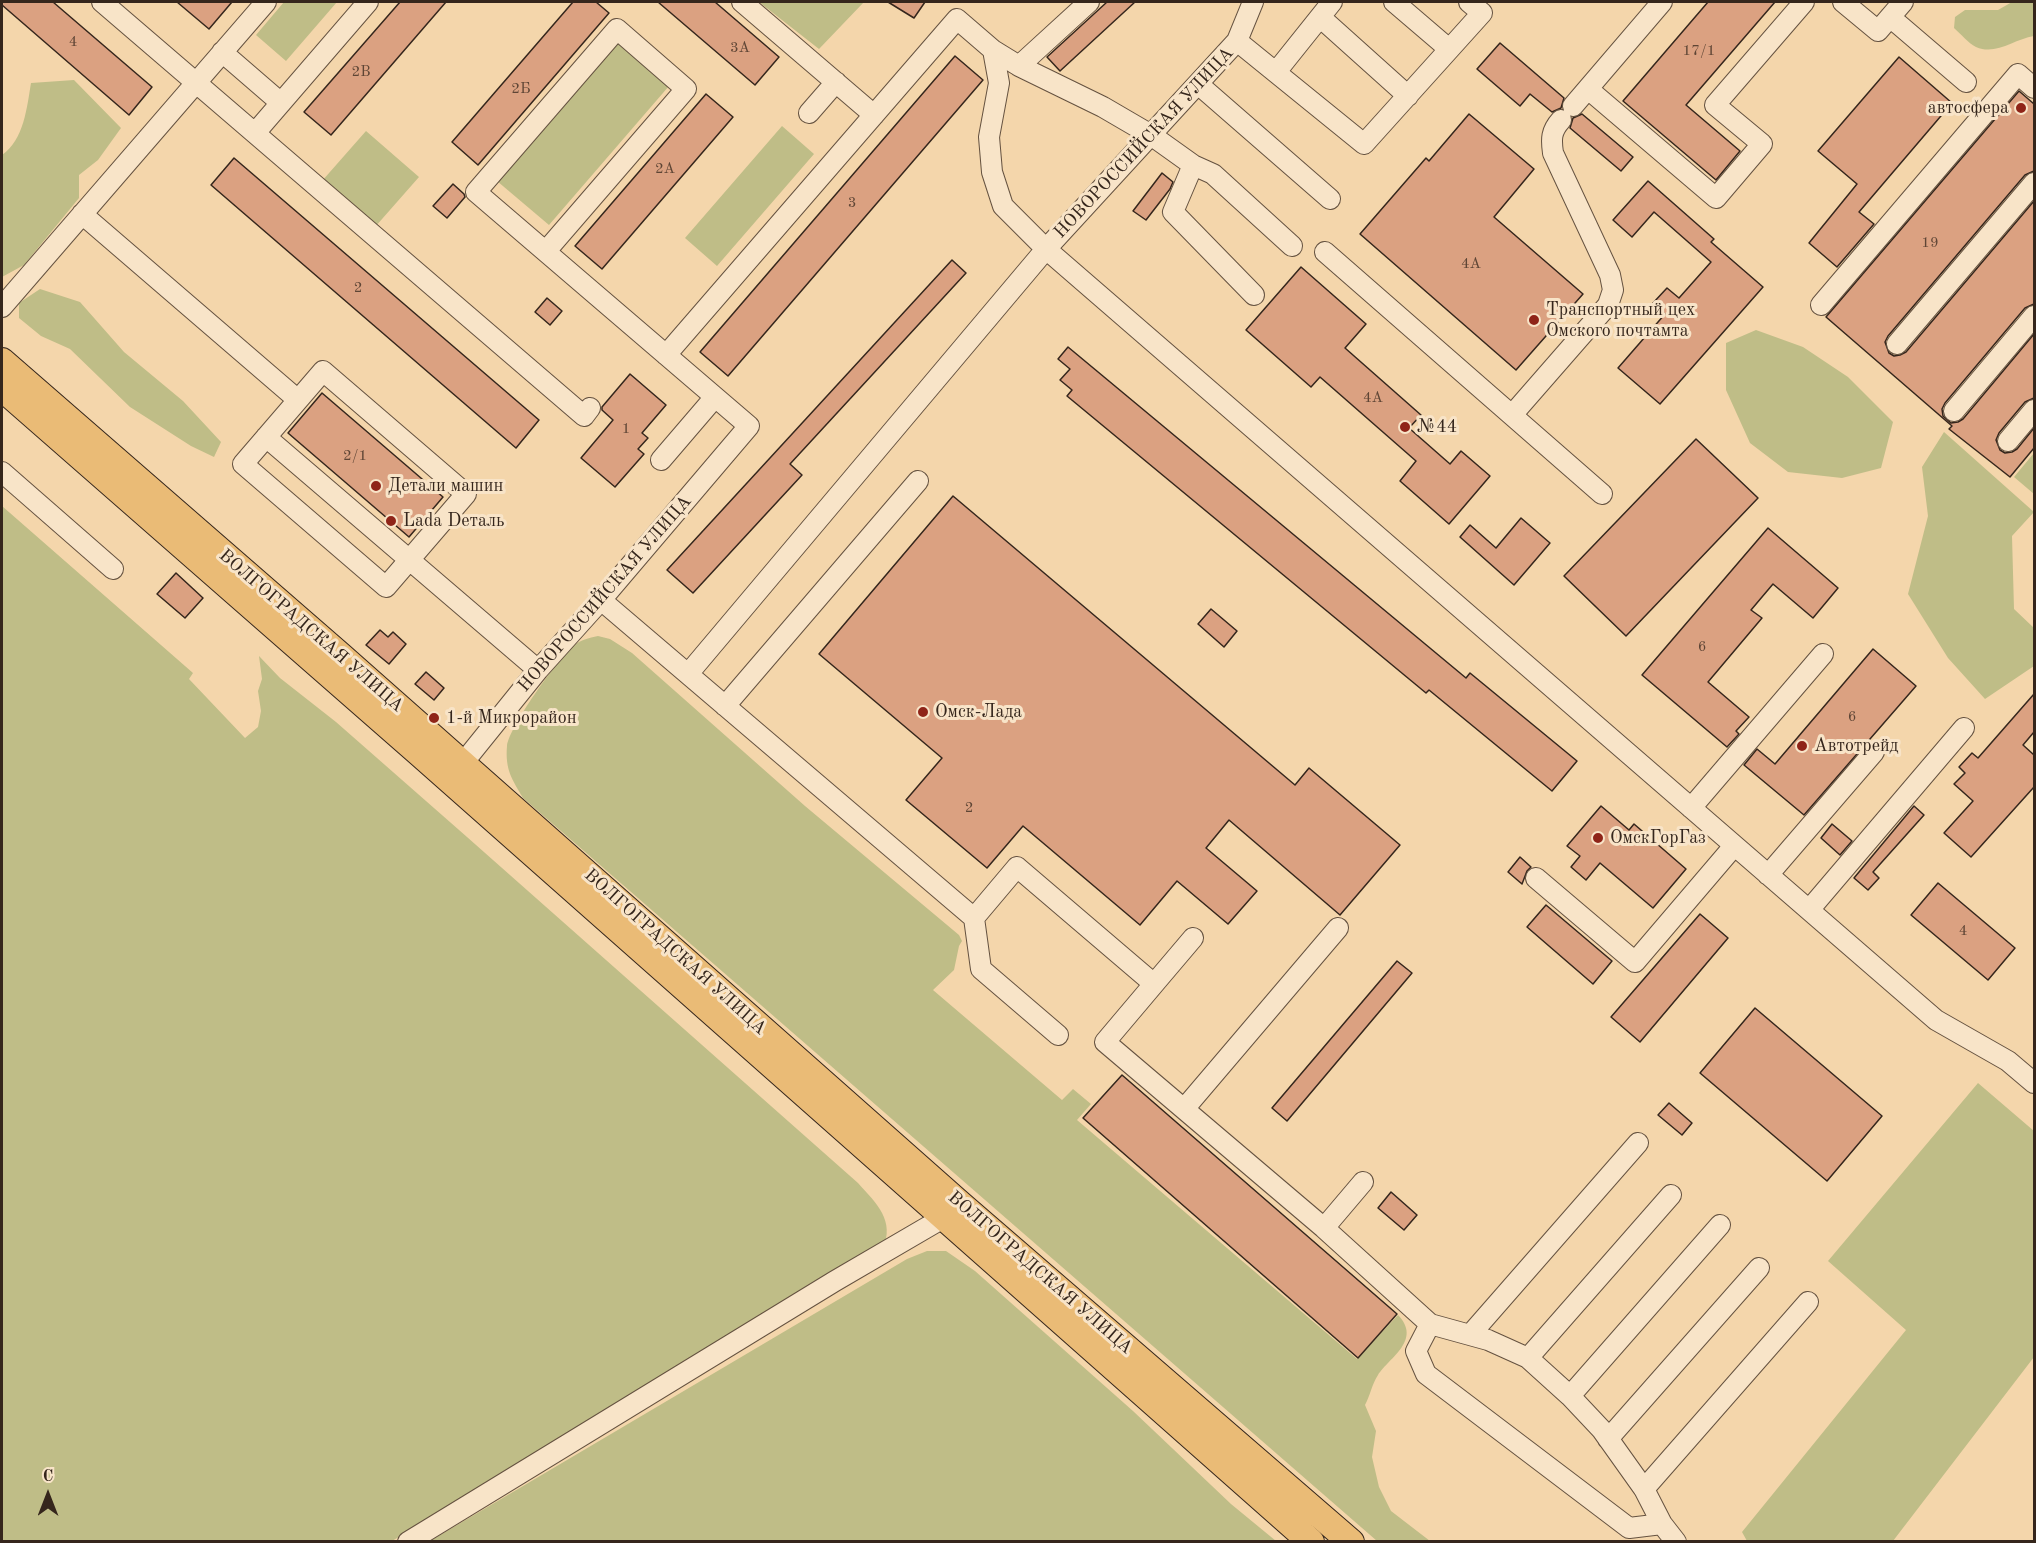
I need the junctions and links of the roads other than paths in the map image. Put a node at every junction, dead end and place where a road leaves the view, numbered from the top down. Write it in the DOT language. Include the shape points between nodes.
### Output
graph roads {
  1 [pos="102,2"];
  2 [pos="266,2"];
  3 [pos="369,2"];
  4 [pos="742,2"];
  5 [pos="1089,2"];
  6 [pos="1253,2"];
  7 [pos="1332,2"];
  8 [pos="1394,2"];
  9 [pos="1469,2"];
  10 [pos="1804,2"];
  11 [pos="1843,2"];
  12 [pos="1903,2"];
  13 [pos="1657,3"];
  14 [pos="1320,17"];
  15 [pos="1890,17"];
  16 [pos="1237,41"];
  17 [pos="993,50"];
  18 [pos="1449,50"];
  19 [pos="222,52"];
  20 [pos="1019,66"];
  21 [pos="1276,72"];
  22 [pos="196,82"];
  23 [pos="836,82"];
  24 [pos="1966,82"];
  25 [pos="1198,84"];
  26 [pos="2034,88"];
  27 [pos="1588,89"];
  28 [pos="1408,96"];
  29 [pos="281,103"];
  30 [pos="809,113"];
  31 [pos="874,115"];
  32 [pos="255,133"];
  33 [pos="1151,135"];
  34 [pos="1193,165"];
  35 [pos="2034,183"];
  36 [pos="1330,200"];
  37 [pos="82,214"];
  38 [pos="1292,246"];
  39 [pos="1046,249"];
  40 [pos="546,251"];
  41 [pos="1325,252"];
  42 [pos="1254,295"];
  43 [pos="1821,304"];
  44 [pos="2,307"];
  45 [pos="2034,316"];
  46 [pos="1897,344"];
  47 [pos="666,355"];
  48 [pos="2,361"];
  49 [pos="2,388"];
  50 [pos="715,397"];
  51 [pos="298,400"];
  52 [pos="590,408"];
  53 [pos="2034,410"];
  54 [pos="1954,411"];
  55 [pos="1512,415"];
  56 [pos="266,437"];
  57 [pos="2008,441"];
  58 [pos="661,460"];
  59 [pos="2,472"];
  60 [pos="918,481"];
  61 [pos="1602,494"];
  62 [pos="410,560"];
  63 [pos="113,569"];
  64 [pos="601,600"];
  65 [pos="1823,654"];
  66 [pos="538,670"];
  67 [pos="688,674"];
  68 [pos="725,706"];
  69 [pos="1964,728"];
  70 [pos="1874,752"];
  71 [pos="463,763"];
  72 [pos="1691,808"];
  73 [pos="1734,846"];
  74 [pos="1768,875"];
  75 [pos="1536,878"];
  76 [pos="1809,910"];
  77 [pos="974,918"];
  78 [pos="1338,928"];
  79 [pos="1193,938"];
  80 [pos="1154,984"];
  81 [pos="1058,1035"];
  82 [pos="2034,1083"];
  83 [pos="1184,1109"];
  84 [pos="1638,1143"];
  85 [pos="1363,1182"];
  86 [pos="1671,1195"];
  87 [pos="952,1211"];
  88 [pos="1720,1225"];
  89 [pos="1324,1228"];
  90 [pos="1758,1268"];
  91 [pos="1808,1302"];
  92 [pos="1430,1324"];
  93 [pos="1470,1335"];
  94 [pos="1528,1358"];
  95 [pos="1570,1396"];
  96 [pos="1608,1439"];
  97 [pos="1644,1489"];
  98 [pos="1662,1524"];
  99 [pos="408,1542"];
  100 [pos="1311,1542"];
  101 [pos="1351,1542"];
  102 [pos="1676,1542"];
  1 -- 22 [label="street"];
  2 -- 19 [label="street"];
  3 -- 29 [label="street"];
  4 -- 23 [label="street"];
  5 -- 20 [label="street"];
  6 -- 16 [label="street, НОВОРОССИЙСКАЯ УЛИЦА"];
  7 -- 14 [label="street"];
  8 -- 18 [label="street"];
  9 -- 18 [label="street" via="1482,13"];
  10 -- 27 [label="street" via="1715,105 1762,144 1716,198"];
  11 -- 15 [label="street" via="1878,31"];
  12 -- 15 [label="street"];
  13 -- 27 [label="street"];
  14 -- 21 [label="street"];
  14 -- 28 [label="street"];
  15 -- 24 [label="street"];
  16 -- 21 [label="street"];
  16 -- 25 [label="street, НОВОРОССИЙСКАЯ УЛИЦА"];
  17 -- 20 [label="street"];
  17 -- 31 [label="street" via="957,19"];
  17 -- 39 [label="street" via="999,83 989,136 992,172 1004,206"];
  18 -- 28 [label="street"];
  19 -- 22 [label="street"];
  19 -- 29 [label="street"];
  20 -- 33 [label="street"];
  21 -- 28 [label="street" via="1364,144"];
  22 -- 32 [label="street"];
  22 -- 37 [label="street"];
  23 -- 30 [label="street"];
  23 -- 31 [label="street"];
  25 -- 33 [label="street, НОВОРОССИЙСКАЯ УЛИЦА"];
  25 -- 36 [label="street"];
  26 -- 43 [label="street" via="2018,74"];
  27 -- 55 [label="street" via="1554,129 1551,139 1553,153 1610,275 1612,290 1608,305"];
  29 -- 32 [label="street"];
  31 -- 47 [label="street"];
  32 -- 52 [label="street" via="584,416"];
  33 -- 34 [label="street"];
  33 -- 39 [label="street, НОВОРОССИЙСКАЯ УЛИЦА"];
  34 -- 38 [label="street" via="1213,174"];
  34 -- 42 [label="street" via="1173,212"];
  35 -- 46 [label="street"];
  37 -- 44 [label="street"];
  37 -- 51 [label="street"];
  39 -- 67 [label="street, НОВОРОССИЙСКАЯ УЛИЦА"];
  39 -- 72 [label="street"];
  40 -- 40 [label="street" via="476,192 617,29 686,89"];
  40 -- 47 [label="street"];
  41 -- 55 [label="street"];
  45 -- 54 [label="street"];
  47 -- 50 [label="street"];
  48 -- 71 [label="main road, ВОЛГОГРАДСКАЯ УЛИЦА"];
  49 -- 87 [label="main road, ВОЛГОГРАДСКАЯ УЛИЦА"];
  50 -- 58 [label="street"];
  50 -- 64 [label="street, НОВОРОССИЙСКАЯ УЛИЦА" via="749,426"];
  51 -- 56 [label="street"];
  51 -- 62 [label="street" via="323,371 466,494"];
  53 -- 57 [label="street"];
  55 -- 61 [label="street"];
  56 -- 62 [label="street"];
  56 -- 62 [label="street" via="243,464 386,587"];
  59 -- 63 [label="street"];
  60 -- 68 [label="street"];
  62 -- 66 [label="street"];
  64 -- 66 [label="street, НОВОРОССИЙСКАЯ УЛИЦА"];
  64 -- 67 [label="street"];
  65 -- 72 [label="street"];
  66 -- 71 [label="street, НОВОРОССИЙСКАЯ УЛИЦА"];
  67 -- 68 [label="street"];
  68 -- 77 [label="street"];
  69 -- 76 [label="street"];
  70 -- 74 [label="street"];
  71 -- 87 [label="main road, ВОЛГОГРАДСКАЯ УЛИЦА"];
  72 -- 73 [label="street"];
  73 -- 74 [label="street"];
  73 -- 75 [label="street" via="1635,962"];
  74 -- 76 [label="street"];
  76 -- 82 [label="street" via="1936,1020 2008,1061"];
  77 -- 80 [label="street" via="1017,867"];
  77 -- 81 [label="street" via="981,969"];
  78 -- 83 [label="street"];
  79 -- 80 [label="street"];
  80 -- 83 [label="street" via="1105,1041"];
  83 -- 89 [label="street"];
  84 -- 93 [label="street"];
  85 -- 89 [label="street"];
  86 -- 94 [label="street"];
  87 -- 99 [label="street"];
  87 -- 100 [label="main road, ВОЛГОГРАДСКАЯ УЛИЦА"];
  87 -- 101 [label="main road, ВОЛГОГРАДСКАЯ УЛИЦА"];
  88 -- 95 [label="street"];
  89 -- 92 [label="street"];
  90 -- 96 [label="street"];
  91 -- 97 [label="street"];
  92 -- 93 [label="street"];
  92 -- 98 [label="street" via="1416,1351 1426,1374 1629,1528"];
  93 -- 94 [label="street"];
  94 -- 95 [label="street"];
  95 -- 96 [label="street"];
  96 -- 97 [label="street"];
  97 -- 98 [label="street"];
  98 -- 102 [label="street"];
}
